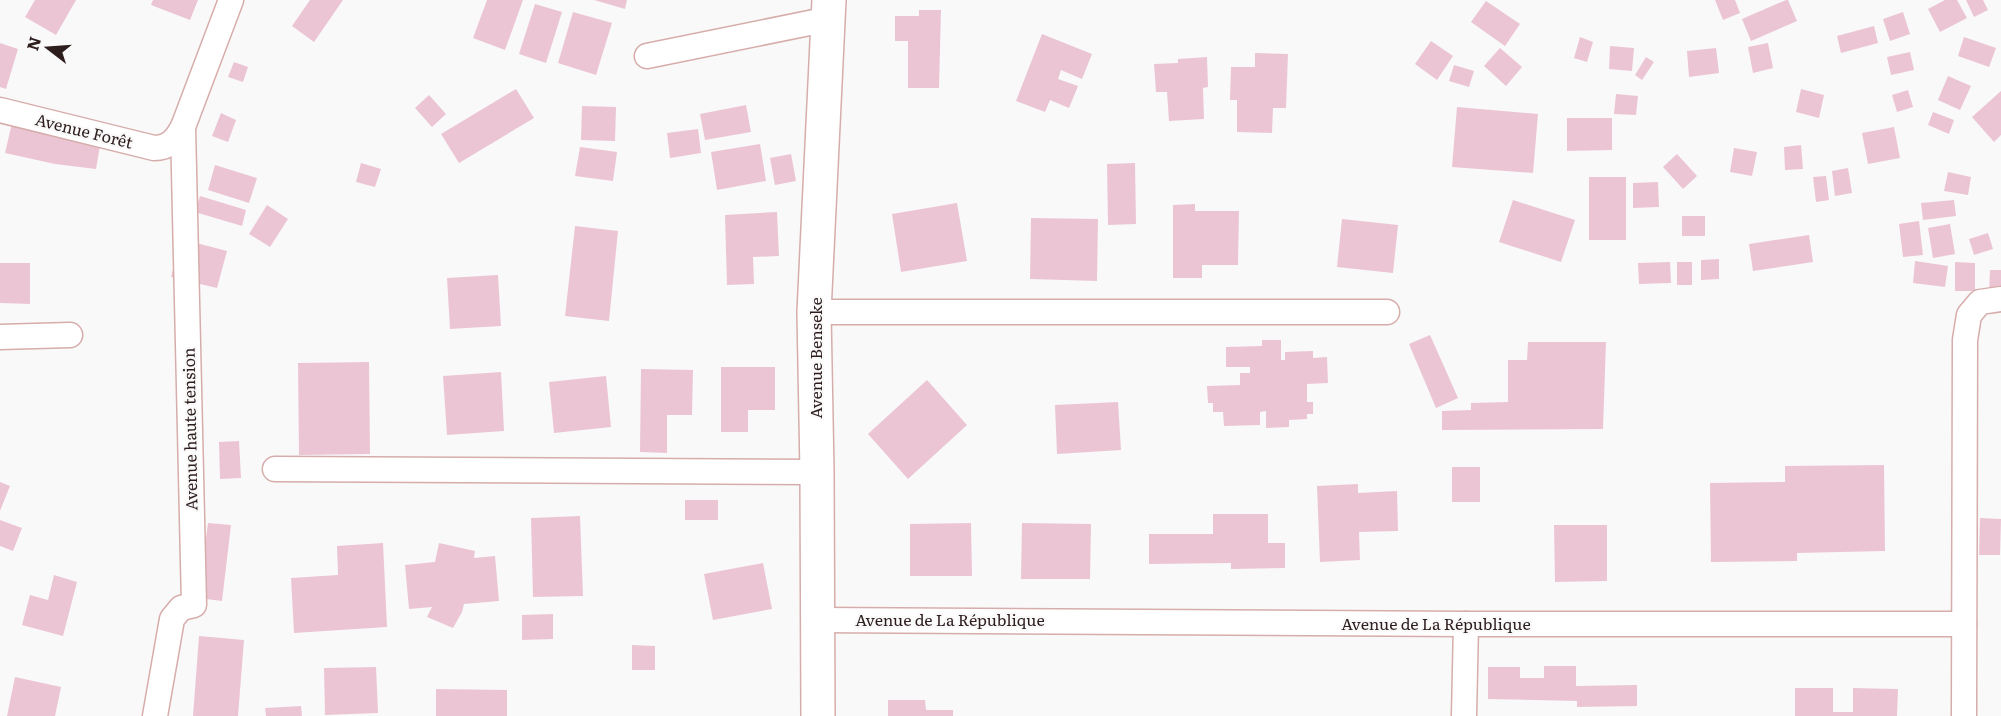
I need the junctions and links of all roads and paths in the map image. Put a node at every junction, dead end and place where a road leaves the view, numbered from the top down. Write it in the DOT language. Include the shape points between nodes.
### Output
graph roads {
  1 [pos="231,0"];
  2 [pos="829,9"];
  3 [pos="647,56"];
  4 [pos="0,110"];
  5 [pos="176,136"];
  6 [pos="2001,299"];
  7 [pos="814,312"];
  8 [pos="1387,312"];
  9 [pos="70,335"];
  10 [pos="0,337"];
  11 [pos="275,469"];
  12 [pos="818,472"];
  13 [pos="817,620"];
  14 [pos="1466,624"];
  15 [pos="1964,624"];
  16 [pos="155,716"];
  17 [pos="818,716"];
  18 [pos="1464,716"];
  19 [pos="1964,716"];
  1 -- 5 [label="street"];
  2 -- 3 [label="street"];
  2 -- 7 [label="street, Avenue Benseke"];
  4 -- 5 [label="street, Avenue Forêt" via="154,148"];
  5 -- 16 [label="street, Avenue haute tension" via="194,604 181,608 172,619"];
  6 -- 15 [label="street" via="1980,302 1969,315 1965,340"];
  7 -- 8 [label="street"];
  7 -- 12 [label="street, Avenue Benseke"];
  9 -- 10 [label="street"];
  11 -- 12 [label="street"];
  12 -- 13 [label="street, Avenue Benseke"];
  13 -- 14 [label="street, Avenue de La République"];
  13 -- 17 [label="street, Avenue Benseke"];
  14 -- 15 [label="street, Avenue de La République"];
  14 -- 18 [label="street"];
  15 -- 19 [label="street"];
}
